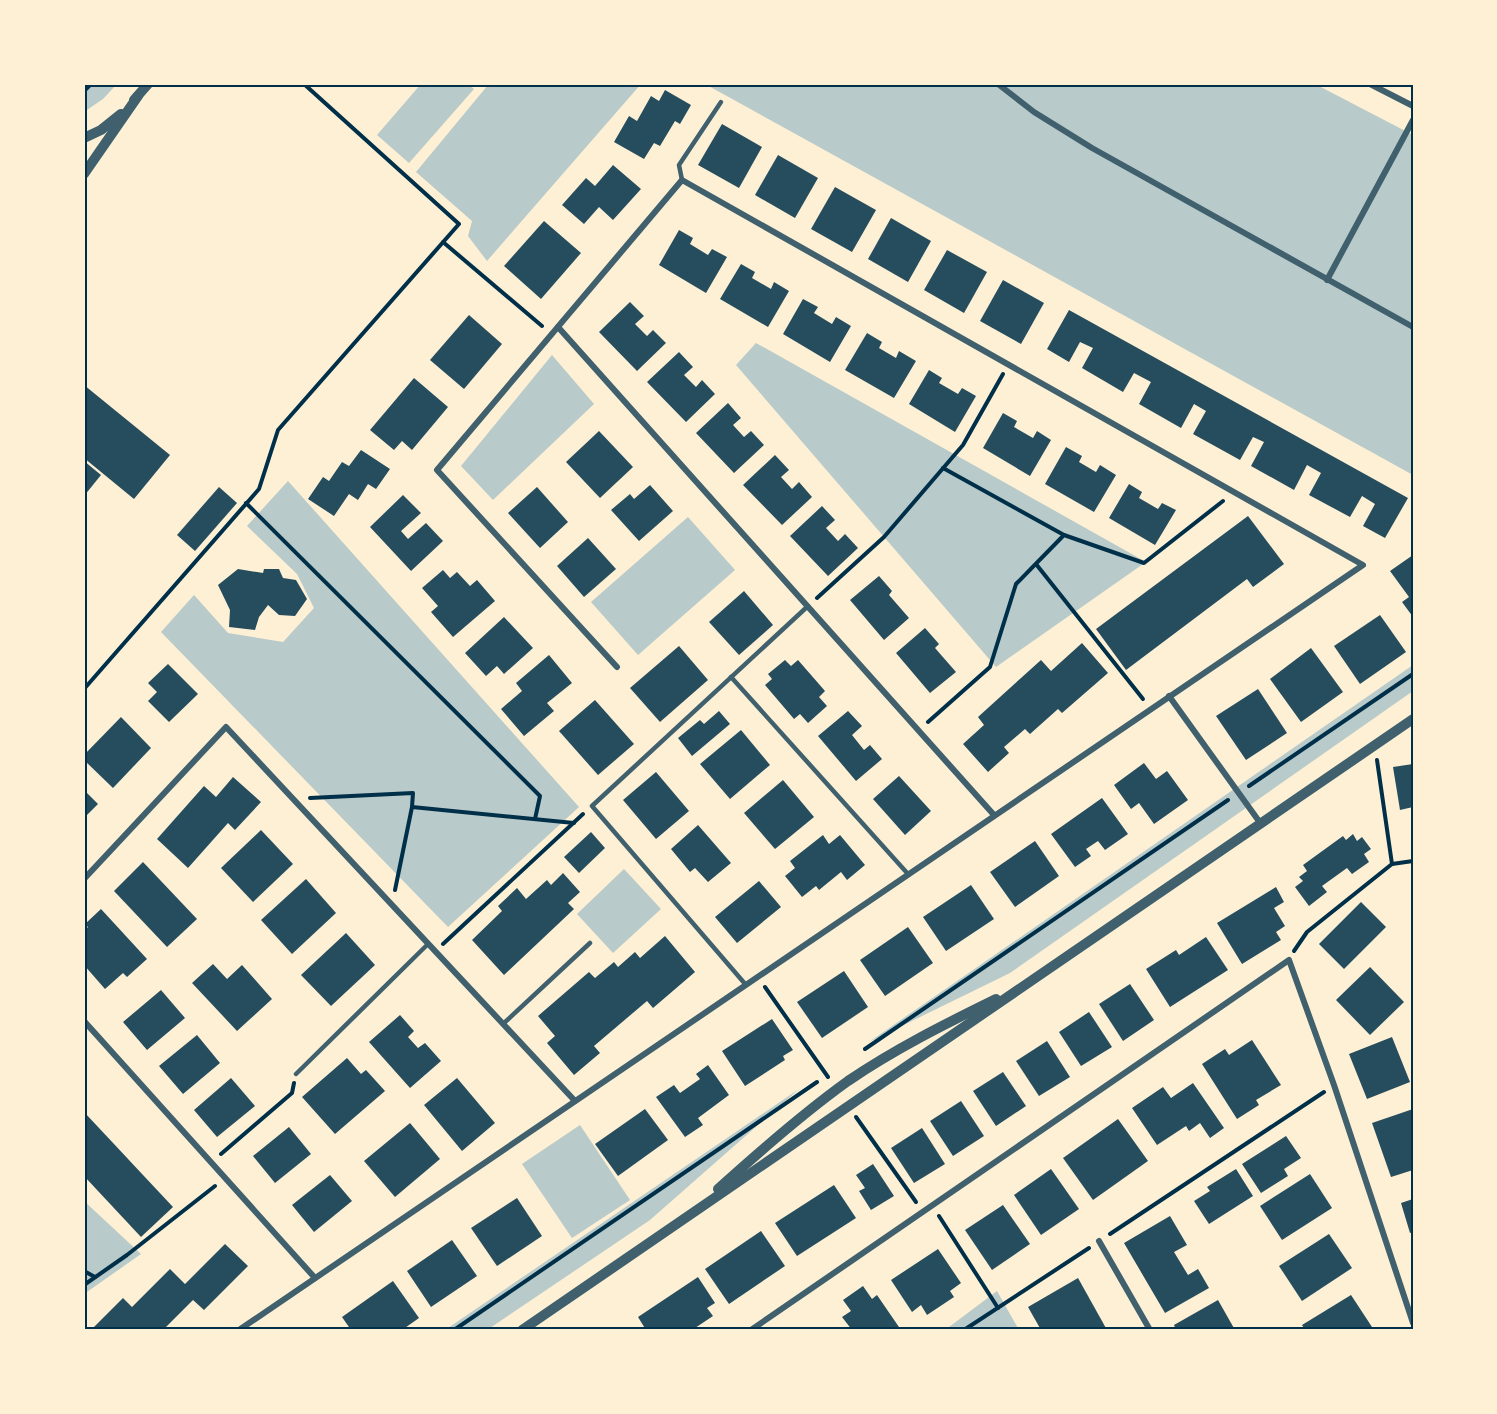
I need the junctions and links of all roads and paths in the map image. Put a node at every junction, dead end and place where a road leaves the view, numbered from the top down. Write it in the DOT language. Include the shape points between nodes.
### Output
graph roads {
  1 [pos="91,84"];
  2 [pos="148,84"];
  3 [pos="304,84"];
  4 [pos="998,84"];
  5 [pos="1370,84"];
  6 [pos="84,90"];
  7 [pos="138,96"];
  8 [pos="721,102"];
  9 [pos="1413,106"];
  10 [pos="1413,120"];
  11 [pos="84,138"];
  12 [pos="84,174"];
  13 [pos="682,180"];
  14 [pos="443,242"];
  15 [pos="1327,280"];
  16 [pos="558,327"];
  17 [pos="1413,327"];
  18 [pos="551,334"];
  19 [pos="1008,364"];
  20 [pos="943,468"];
  21 [pos="1235,492"];
  22 [pos="246,503"];
  23 [pos="1064,535"];
  24 [pos="1036,563"];
  25 [pos="808,606"];
  26 [pos="617,667"];
  27 [pos="1413,674"];
  28 [pos="731,677"];
  29 [pos="84,689"];
  30 [pos="1169,696"];
  31 [pos="1151,709"];
  32 [pos="1410,723"];
  33 [pos="918,730"];
  34 [pos="1375,746"];
  35 [pos="1239,793"];
  36 [pos="293,799"];
  37 [pos="592,806"];
  38 [pos="412,807"];
  39 [pos="994,815"];
  40 [pos="535,819"];
  41 [pos="574,823"];
  42 [pos="1261,824"];
  43 [pos="1413,861"];
  44 [pos="1392,864"];
  45 [pos="908,874"];
  46 [pos="84,879"];
  47 [pos="392,904"];
  48 [pos="590,943"];
  49 [pos="428,944"];
  50 [pos="435,951"];
  51 [pos="1289,960"];
  52 [pos="1031,981"];
  53 [pos="746,985"];
  54 [pos="84,1020"];
  55 [pos="504,1024"];
  56 [pos="856,1055"];
  57 [pos="836,1068"];
  58 [pos="296,1074"];
  59 [pos="1334,1085"];
  60 [pos="575,1101"];
  61 [pos="212,1163"];
  62 [pos="225,1178"];
  63 [pos="932,1205"];
  64 [pos="688,1216"];
  65 [pos="1100,1240"];
  66 [pos="84,1271"];
  67 [pos="95,1277"];
  68 [pos="315,1278"];
  69 [pos="84,1285"];
  70 [pos="998,1308"];
  71 [pos="1413,1323"];
  72 [pos="239,1330"];
  73 [pos="454,1330"];
  74 [pos="522,1330"];
  75 [pos="751,1330"];
  76 [pos="964,1330"];
  77 [pos="1150,1330"];
  1 -- 6 [label="path"];
  2 -- 7 [label="street"];
  3 -- 14 [label="path" via="459,224"];
  4 -- 15 [label="street" via="1072,136"];
  5 -- 9 [label="street"];
  7 -- 11 [label="street" via="101,130"];
  7 -- 12 [label="street"];
  8 -- 13 [label="lane" via="678,165"];
  10 -- 15 [label="street"];
  13 -- 16 [label="street"];
  13 -- 19 [label="street"];
  14 -- 18 [label="path"];
  14 -- 22 [label="path" via="278,430 259,489"];
  15 -- 17 [label="street"];
  16 -- 18 [label="street"];
  16 -- 25 [label="street"];
  18 -- 26 [label="street" via="437,470"];
  19 -- 20 [label="path" via="963,445"];
  19 -- 21 [label="street"];
  20 -- 23 [label="path"];
  20 -- 25 [label="path" via="884,537"];
  21 -- 23 [label="path" via="1144,563"];
  21 -- 30 [label="street" via="1363,565"];
  22 -- 29 [label="path"];
  22 -- 40 [label="path" via="540,796"];
  23 -- 24 [label="path"];
  24 -- 31 [label="path"];
  24 -- 33 [label="path" via="1017,584 990,667"];
  25 -- 28 [label="lane"];
  25 -- 33 [label="street"];
  27 -- 35 [label="path"];
  28 -- 37 [label="lane"];
  28 -- 45 [label="lane"];
  30 -- 31 [label="street"];
  30 -- 35 [label="street"];
  31 -- 39 [label="street"];
  32 -- 34 [label="street"];
  33 -- 39 [label="street"];
  34 -- 42 [label="street"];
  34 -- 44 [label="path"];
  35 -- 42 [label="street"];
  35 -- 56 [label="path"];
  36 -- 38 [label="path" via="413,793"];
  36 -- 46 [label="street" via="226,727"];
  36 -- 47 [label="street"];
  37 -- 41 [label="path"];
  37 -- 53 [label="lane"];
  38 -- 40 [label="path"];
  38 -- 47 [label="path"];
  39 -- 45 [label="street"];
  40 -- 41 [label="path"];
  41 -- 50 [label="path"];
  42 -- 52 [label="street"];
  43 -- 44 [label="path"];
  44 -- 51 [label="path" via="1307,932"];
  45 -- 53 [label="street"];
  47 -- 49 [label="street"];
  48 -- 55 [label="lane"];
  49 -- 50 [label="street"];
  49 -- 58 [label="lane"];
  50 -- 55 [label="street"];
  51 -- 59 [label="street"];
  51 -- 63 [label="street"];
  52 -- 64 [label="street"];
  52 -- 64 [label="street" via="941,1026 847,1082 770,1142"];
  53 -- 60 [label="street"];
  54 -- 61 [label="street"];
  55 -- 60 [label="street"];
  57 -- 73 [label="path"];
  58 -- 61 [label="path" via="292,1093"];
  59 -- 65 [label="path"];
  59 -- 71 [label="street"];
  60 -- 68 [label="street"];
  61 -- 62 [label="street"];
  62 -- 67 [label="path"];
  62 -- 68 [label="street"];
  63 -- 70 [label="path"];
  63 -- 75 [label="street"];
  64 -- 74 [label="street"];
  65 -- 70 [label="path"];
  65 -- 77 [label="street"];
  66 -- 67 [label="path"];
  67 -- 69 [label="path"];
  68 -- 72 [label="street"];
  70 -- 76 [label="path"];
}
